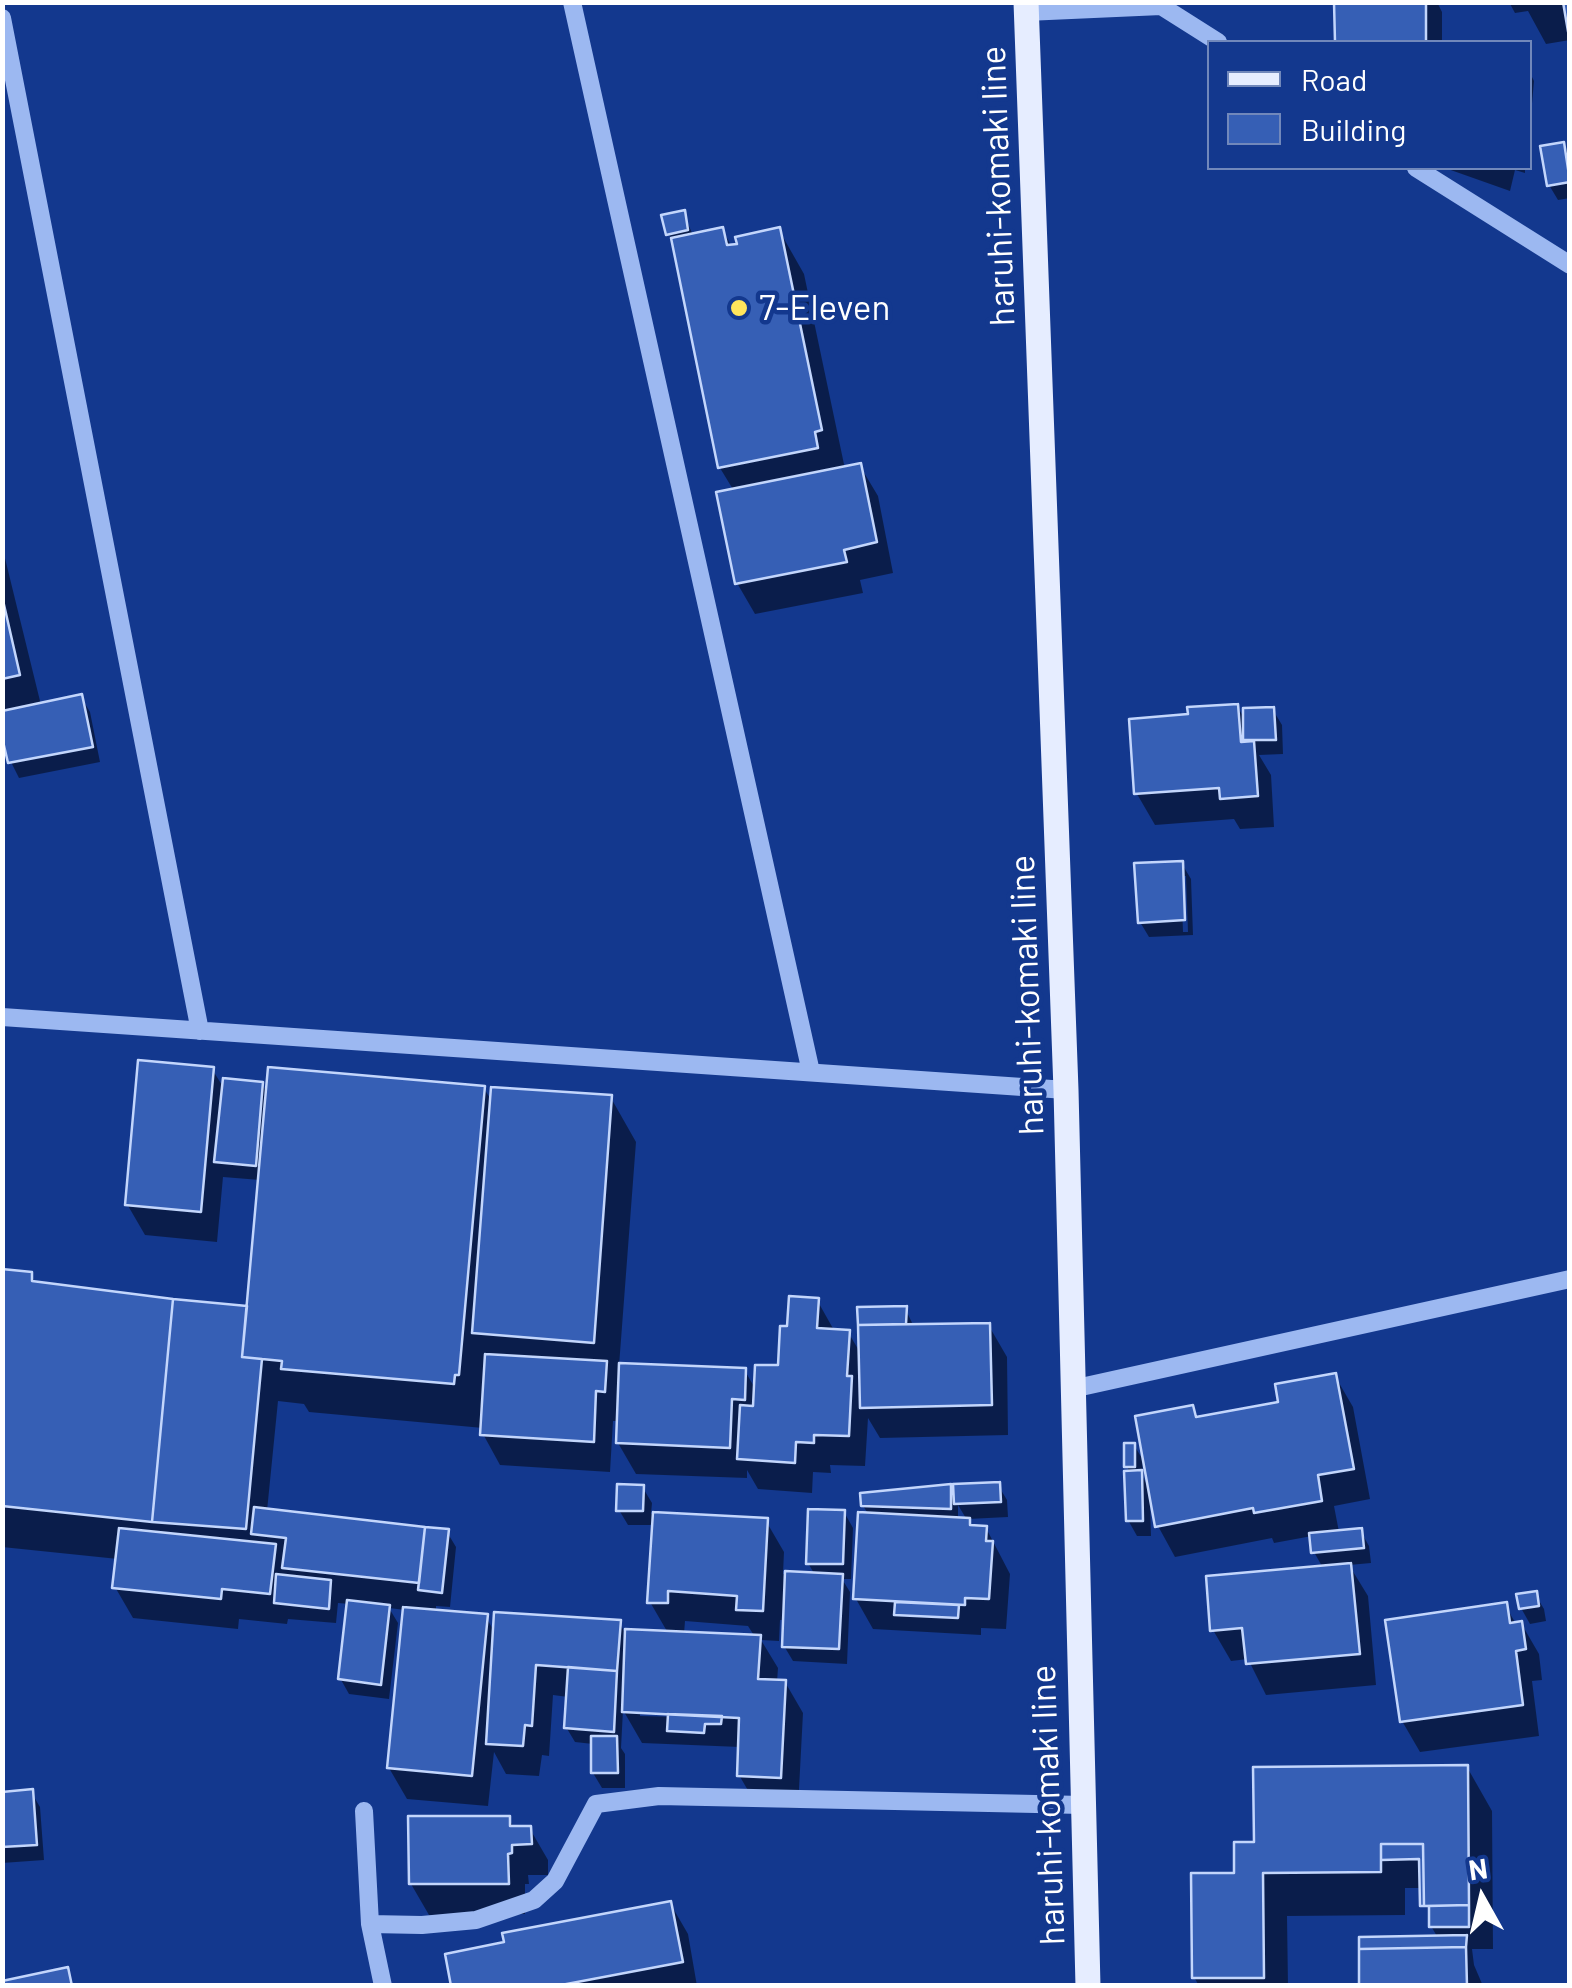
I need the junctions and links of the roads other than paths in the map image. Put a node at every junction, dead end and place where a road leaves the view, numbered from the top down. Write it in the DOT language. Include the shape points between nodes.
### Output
graph roads {
  1 [pos="572,2"];
  2 [pos="1026,7"];
  3 [pos="2,18"];
  4 [pos="1215,40"];
  5 [pos="1419,170"];
  6 [pos="1570,264"];
  7 [pos="2,1017"];
  8 [pos="200,1030"];
  9 [pos="811,1072"];
  10 [pos="1066,1090"];
  11 [pos="1570,1278"];
  12 [pos="1072,1389"];
  13 [pos="1083,1806"];
  14 [pos="364,1811"];
  15 [pos="370,1924"];
  16 [pos="383,1986"];
  17 [pos="1088,1986"];
  1 -- 9 [label="street"];
  2 -- 4 [label="street" via="1161,6"];
  2 -- 10 [label="main road, haruhi-komaki line"];
  3 -- 8 [label="street"];
  5 -- 6 [label="street"];
  7 -- 8 [label="street"];
  8 -- 9 [label="street"];
  9 -- 10 [label="street"];
  10 -- 12 [label="main road, haruhi-komaki line"];
  11 -- 12 [label="street"];
  12 -- 13 [label="main road, haruhi-komaki line"];
  13 -- 15 [label="street" via="660,1796 596,1804 555,1881 534,1900 476,1920"];
  13 -- 17 [label="main road, haruhi-komaki line"];
  14 -- 15 [label="street"];
  15 -- 16 [label="street"];
}
